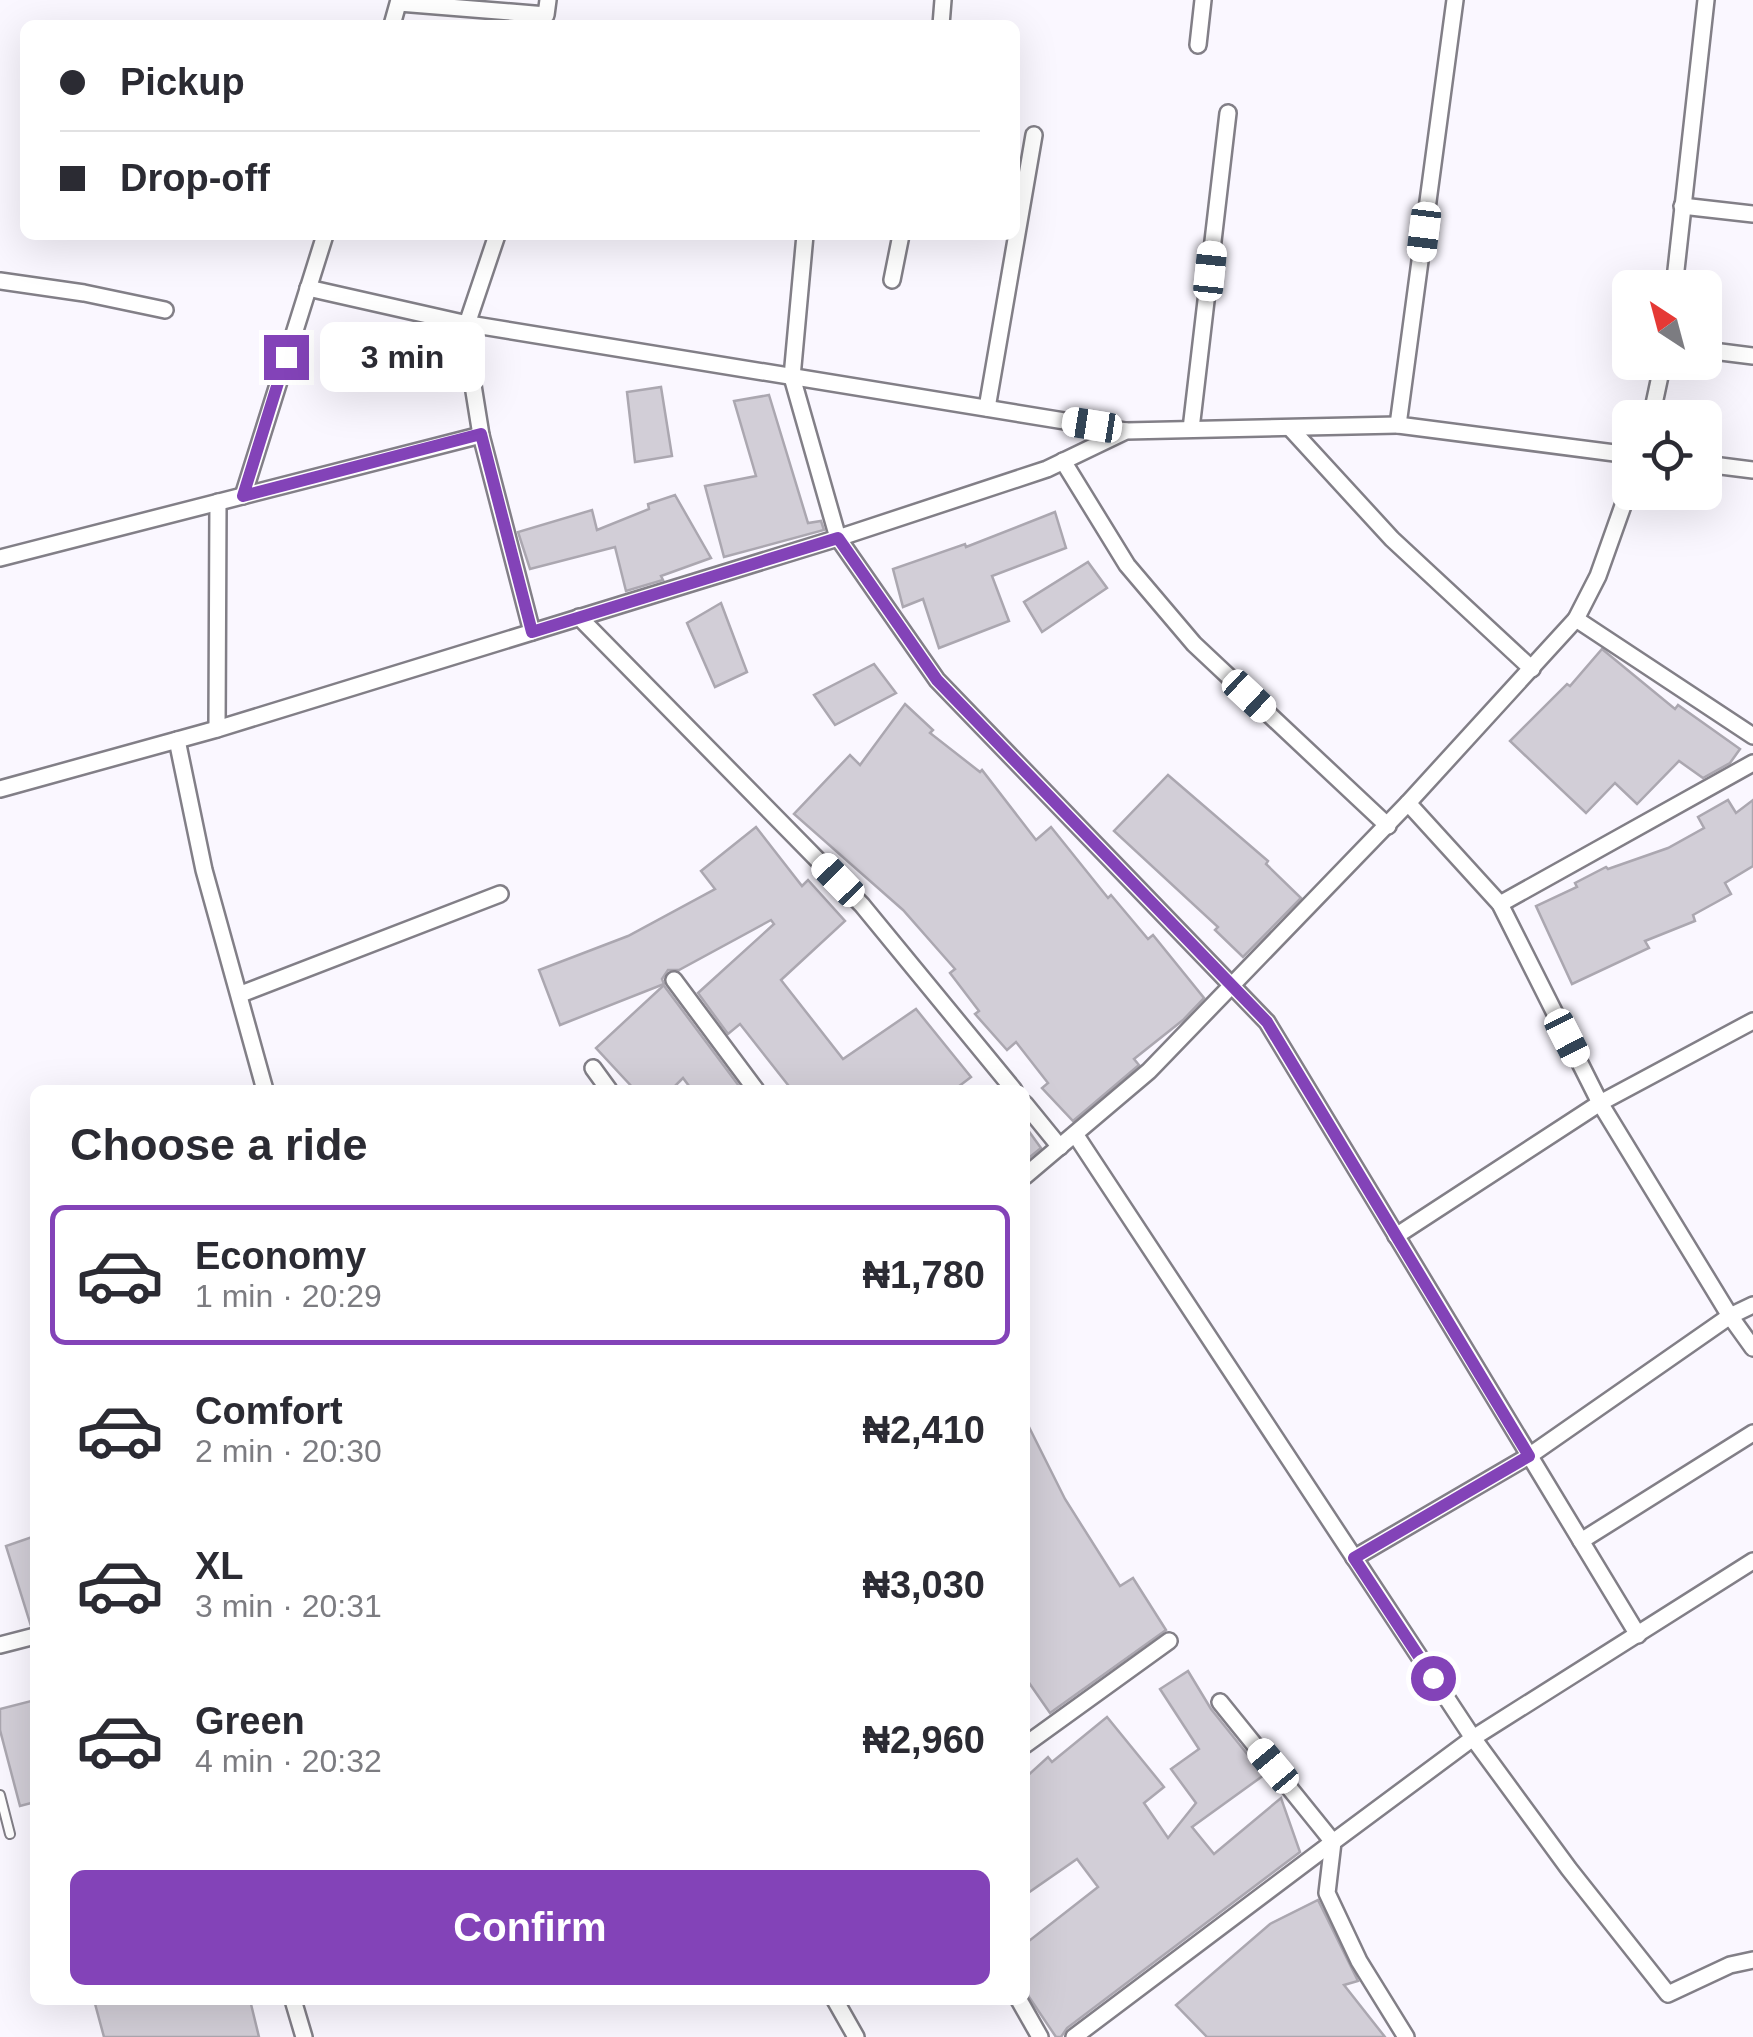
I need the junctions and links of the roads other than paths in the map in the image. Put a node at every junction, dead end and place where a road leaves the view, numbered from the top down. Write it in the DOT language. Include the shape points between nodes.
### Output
graph roads {
  1 [pos="548,0"];
  2 [pos="1203,0"];
  3 [pos="1455,0"];
  4 [pos="1706,0"];
  5 [pos="399,2"];
  6 [pos="1198,45"];
  7 [pos="1228,112"];
  8 [pos="1034,136"];
  9 [pos="1682,206"];
  10 [pos="1753,214"];
  11 [pos="1020,217"];
  12 [pos="323,240"];
  13 [pos="495,240"];
  14 [pos="805,240"];
  15 [pos="900,240"];
  16 [pos="1016,240"];
  17 [pos="1676,270"];
  18 [pos="892,280"];
  19 [pos="0,282"];
  20 [pos="308,288"];
  21 [pos="165,310"];
  22 [pos="465,323"];
  23 [pos="1722,352"];
  24 [pos="1753,356"];
  25 [pos="792,377"];
  26 [pos="987,408"];
  27 [pos="1398,425"];
  28 [pos="1191,429"];
  29 [pos="1291,429"];
  30 [pos="1126,431"];
  31 [pos="481,434"];
  32 [pos="1612,452"];
  33 [pos="1063,461"];
  34 [pos="1722,466"];
  35 [pos="1753,470"];
  36 [pos="243,496"];
  37 [pos="218,502"];
  38 [pos="1621,510"];
  39 [pos="838,538"];
  40 [pos="0,558"];
  41 [pos="580,617"];
  42 [pos="1576,619"];
  43 [pos="532,632"];
  44 [pos="1532,668"];
  45 [pos="218,729"];
  46 [pos="1753,736"];
  47 [pos="177,740"];
  48 [pos="1753,763"];
  49 [pos="0,789"];
  50 [pos="1408,803"];
  51 [pos="1388,826"];
  52 [pos="500,894"];
  53 [pos="1500,904"];
  54 [pos="674,980"];
  55 [pos="1232,986"];
  56 [pos="241,994"];
  57 [pos="1753,1021"];
  58 [pos="592,1068"];
  59 [pos="264,1085"];
  60 [pos="605,1085"];
  61 [pos="752,1085"];
  62 [pos="1010,1085"];
  63 [pos="1600,1103"];
  64 [pos="1030,1110"];
  65 [pos="1075,1134"];
  66 [pos="1060,1147"];
  67 [pos="1030,1172"];
  68 [pos="1396,1236"];
  69 [pos="1753,1305"];
  70 [pos="1730,1316"];
  71 [pos="1753,1348"];
  72 [pos="1753,1433"];
  73 [pos="1529,1456"];
  74 [pos="1581,1541"];
  75 [pos="1354,1558"];
  76 [pos="1753,1560"];
  77 [pos="1638,1635"];
  78 [pos="30,1637"];
  79 [pos="1169,1641"];
  80 [pos="0,1644"];
  81 [pos="1220,1702"];
  82 [pos="1472,1738"];
  83 [pos="1030,1741"];
  84 [pos="0,1795"];
  85 [pos="10,1834"];
  86 [pos="1332,1842"];
  87 [pos="1753,1960"];
  88 [pos="294,2005"];
  89 [pos="838,2005"];
  90 [pos="1022,2005"];
  91 [pos="304,2037"];
  92 [pos="856,2037"];
  93 [pos="1040,2037"];
  94 [pos="1074,2037"];
  95 [pos="1406,2037"];
  1 -- 5 [label="street" via="546,15"];
  2 -- 6 [label="street"];
  3 -- 27 [label="street"];
  4 -- 9 [label="street"];
  7 -- 28 [label="street"];
  8 -- 11 [label="street"];
  9 -- 10 [label="street"];
  9 -- 17 [label="street"];
  12 -- 20 [label="street"];
  13 -- 22 [label="street"];
  14 -- 25 [label="street"];
  15 -- 18 [label="street"];
  16 -- 26 [label="street"];
  19 -- 21 [label="street"];
  20 -- 22 [label="street"];
  20 -- 36 [label="street"];
  22 -- 25 [label="street"];
  22 -- 31 [label="street"];
  23 -- 24 [label="street"];
  25 -- 26 [label="street"];
  25 -- 39 [label="street"];
  26 -- 30 [label="street"];
  27 -- 29 [label="street"];
  27 -- 32 [label="street"];
  28 -- 29 [label="street"];
  28 -- 30 [label="street"];
  29 -- 44 [label="street" via="1392,539"];
  30 -- 33 [label="street"];
  31 -- 36 [label="street"];
  31 -- 43 [label="street"];
  33 -- 39 [label="street"];
  33 -- 51 [label="street" via="1126,564 1194,644"];
  34 -- 35 [label="street"];
  36 -- 37 [label="street"];
  37 -- 40 [label="street"];
  37 -- 45 [label="street"];
  38 -- 42 [label="street"];
  39 -- 41 [label="street"];
  39 -- 55 [label="street" via="937,680"];
  41 -- 43 [label="street"];
  41 -- 62 [label="street" via="862,905"];
  42 -- 44 [label="street"];
  42 -- 46 [label="street"];
  43 -- 45 [label="street"];
  44 -- 50 [label="street"];
  45 -- 47 [label="street"];
  47 -- 49 [label="street"];
  47 -- 56 [label="street" via="204,870"];
  48 -- 53 [label="street"];
  50 -- 51 [label="street"];
  50 -- 53 [label="street"];
  51 -- 55 [label="street"];
  52 -- 56 [label="street"];
  53 -- 63 [label="street"];
  54 -- 61 [label="street"];
  55 -- 65 [label="street" via="1149,1072"];
  55 -- 68 [label="street" via="1267,1022"];
  56 -- 59 [label="street"];
  57 -- 63 [label="street"];
  58 -- 60 [label="street"];
  63 -- 68 [label="street"];
  63 -- 70 [label="street"];
  64 -- 66 [label="street"];
  65 -- 66 [label="street"];
  65 -- 75 [label="street"];
  66 -- 67 [label="street"];
  68 -- 73 [label="street"];
  69 -- 70 [label="street"];
  70 -- 71 [label="street"];
  70 -- 73 [label="street"];
  72 -- 74 [label="street"];
  73 -- 74 [label="street"];
  73 -- 75 [label="street"];
  74 -- 77 [label="street"];
  75 -- 82 [label="street"];
  76 -- 77 [label="street"];
  77 -- 82 [label="street"];
  78 -- 80 [label="street"];
  79 -- 83 [label="street"];
  81 -- 86 [label="street"];
  82 -- 86 [label="street"];
  82 -- 87 [label="street" via="1668,1994"];
  84 -- 85 [label="lane"];
  86 -- 94 [label="street"];
  86 -- 95 [label="street" via="1327,1893"];
  88 -- 91 [label="street"];
  89 -- 92 [label="street"];
  90 -- 93 [label="street"];
}
